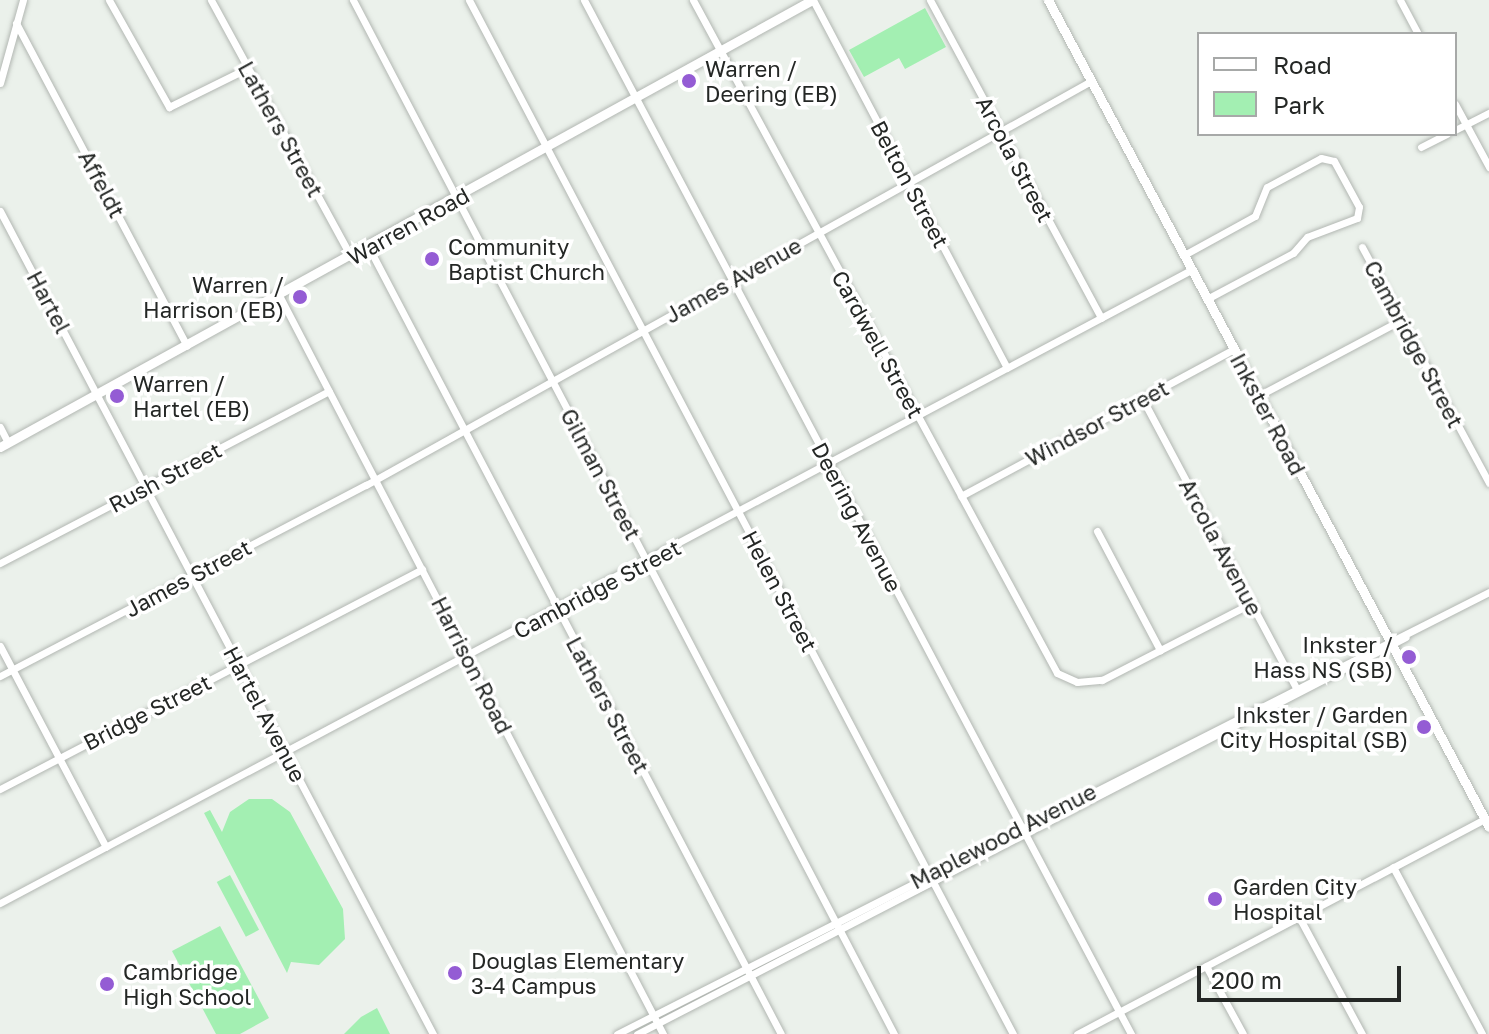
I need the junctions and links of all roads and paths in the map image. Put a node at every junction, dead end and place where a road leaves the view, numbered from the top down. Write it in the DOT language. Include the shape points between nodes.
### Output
graph roads {
  1 [pos="23,0"];
  2 [pos="109,0"];
  3 [pos="211,0"];
  4 [pos="353,0"];
  5 [pos="469,0"];
  6 [pos="584,0"];
  7 [pos="693,0"];
  8 [pos="812,0"];
  9 [pos="930,0"];
  10 [pos="1048,0"];
  11 [pos="1400,0"];
  12 [pos="16,23"];
  13 [pos="1417,32"];
  14 [pos="720,52"];
  15 [pos="248,68"];
  16 [pos="1091,81"];
  17 [pos="0,83"];
  18 [pos="636,98"];
  19 [pos="1457,108"];
  20 [pos="1489,113"];
  21 [pos="1466,125"];
  22 [pos="1457,129"];
  23 [pos="1001,132"];
  24 [pos="1443,136"];
  25 [pos="548,147"];
  26 [pos="1421,147"];
  27 [pos="1489,167"];
  28 [pos="909,183"];
  29 [pos="456,199"];
  30 [pos="0,211"];
  31 [pos="818,233"];
  32 [pos="1362,247"];
  33 [pos="369,248"];
  34 [pos="1184,255"];
  35 [pos="351,257"];
  36 [pos="1191,270"];
  37 [pos="733,280"];
  38 [pos="280,297"];
  39 [pos="1207,299"];
  40 [pos="1101,318"];
  41 [pos="1401,320"];
  42 [pos="644,330"];
  43 [pos="187,346"];
  44 [pos="1234,349"];
  45 [pos="1007,368"];
  46 [pos="552,381"];
  47 [pos="329,391"];
  48 [pos="98,393"];
  49 [pos="1258,396"];
  50 [pos="1142,398"];
  51 [pos="917,417"];
  52 [pos="0,427"];
  53 [pos="465,430"];
  54 [pos="4,445"];
  55 [pos="830,464"];
  56 [pos="375,479"];
  57 [pos="1489,483"];
  58 [pos="146,486"];
  59 [pos="961,496"];
  60 [pos="739,513"];
  61 [pos="1097,531"];
  62 [pos="647,562"];
  63 [pos="0,563"];
  64 [pos="422,569"];
  65 [pos="193,576"];
  66 [pos="1489,592"];
  67 [pos="1252,603"];
  68 [pos="558,610"];
  69 [pos="1392,643"];
  70 [pos="0,646"];
  71 [pos="1160,650"];
  72 [pos="469,658"];
  73 [pos="239,665"];
  74 [pos="12,670"];
  75 [pos="0,676"];
  76 [pos="1296,686"];
  77 [pos="1300,695"];
  78 [pos="1204,738"];
  79 [pos="286,753"];
  80 [pos="59,758"];
  81 [pos="1109,782"];
  82 [pos="0,789"];
  83 [pos="1113,790"];
  84 [pos="1487,823"];
  85 [pos="1021,827"];
  86 [pos="1027,835"];
  87 [pos="106,847"];
  88 [pos="1393,867"];
  89 [pos="928,874"];
  90 [pos="933,883"];
  91 [pos="0,903"];
  92 [pos="1299,917"];
  93 [pos="835,922"];
  94 [pos="840,931"];
  95 [pos="1206,966"];
  96 [pos="746,967"];
  97 [pos="750,976"];
  98 [pos="1119,1011"];
  99 [pos="656,1019"];
  100 [pos="433,1034"];
  101 [pos="617,1034"];
  102 [pos="637,1034"];
  103 [pos="663,1034"];
  104 [pos="781,1034"];
  105 [pos="894,1034"];
  106 [pos="1013,1034"];
  107 [pos="1077,1034"];
  108 [pos="1131,1034"];
  109 [pos="1243,1034"];
  110 [pos="1362,1034"];
  111 [pos="1482,1034"];
  1 -- 12 [label="street"];
  2 -- 15 [label="street" via="169,107"];
  3 -- 15 [label="street, Lathers Street"];
  4 -- 29 [label="street, Gilman Street"];
  5 -- 25 [label="street, Helen Street"];
  6 -- 18 [label="street, Deering Avenue"];
  7 -- 14 [label="street, Cardwell Street"];
  8 -- 14 [label="main road, Warren Road"];
  8 -- 28 [label="street, Belton Street"];
  9 -- 23 [label="street, Arcola Street"];
  10 -- 16 [label="main road, Inkster Road"];
  11 -- 13 [label="street"];
  12 -- 17 [label="street"];
  12 -- 43 [label="street, Affeldt"];
  14 -- 18 [label="main road, Warren Road"];
  14 -- 31 [label="street, Cardwell Street"];
  15 -- 35 [label="street, Lathers Street"];
  16 -- 23 [label="street, James Avenue"];
  16 -- 34 [label="main road, Inkster Road"];
  18 -- 25 [label="main road, Warren Road"];
  18 -- 37 [label="street, Deering Avenue"];
  19 -- 21 [label="street"];
  20 -- 21 [label="street"];
  21 -- 22 [label="street"];
  21 -- 27 [label="street"];
  23 -- 28 [label="street, James Avenue"];
  23 -- 40 [label="street, Arcola Street"];
  24 -- 26 [label="street"];
  25 -- 29 [label="main road, Warren Road"];
  25 -- 42 [label="street, Helen Street"];
  28 -- 31 [label="street, James Avenue"];
  28 -- 45 [label="street, Belton Street"];
  29 -- 33 [label="main road, Warren Road"];
  29 -- 46 [label="street, Gilman Street"];
  30 -- 48 [label="street, Hartel"];
  31 -- 37 [label="street, James Avenue"];
  31 -- 51 [label="street, Cardwell Street"];
  32 -- 41 [label="street, Cambridge Street"];
  33 -- 35 [label="main road, Warren Road"];
  33 -- 53 [label="street, Lathers Street"];
  34 -- 36 [label="main road, Inkster Road"];
  34 -- 39 [label="street" via="1255,216 1267,187 1321,158 1334,161 1359,207 1357,218 1307,237 1297,251"];
  35 -- 38 [label="main road, Warren Road"];
  36 -- 39 [label="main road, Inkster Road"];
  36 -- 40 [label="street, Cambridge Street"];
  37 -- 42 [label="street, James Avenue"];
  37 -- 55 [label="street, Deering Avenue"];
  38 -- 43 [label="main road, Warren Road"];
  38 -- 47 [label="street, Harrison Road"];
  39 -- 44 [label="main road, Inkster Road"];
  40 -- 45 [label="street, Cambridge Street"];
  41 -- 49 [label="street"];
  41 -- 57 [label="street, Cambridge Street"];
  42 -- 46 [label="street, James Avenue"];
  42 -- 60 [label="street, Helen Street"];
  43 -- 48 [label="main road, Warren Road"];
  44 -- 49 [label="main road, Inkster Road"];
  44 -- 50 [label="street, Windsor Street"];
  45 -- 51 [label="street, Cambridge Street"];
  46 -- 53 [label="street, James Avenue"];
  46 -- 62 [label="street, Gilman Street"];
  47 -- 56 [label="street, Harrison Road"];
  47 -- 58 [label="street, Rush Street"];
  48 -- 54 [label="main road, Warren Road"];
  48 -- 58 [label="street, Hartel Avenue"];
  49 -- 69 [label="main road, Inkster Road"];
  50 -- 59 [label="street, Windsor Street"];
  50 -- 67 [label="street, Arcola Avenue"];
  51 -- 55 [label="street, Cambridge Street"];
  51 -- 59 [label="street, Cardwell Street"];
  52 -- 54 [label="street"];
  53 -- 56 [label="street, James Avenue"];
  53 -- 68 [label="street, Lathers Street"];
  55 -- 60 [label="street, Cambridge Street"];
  55 -- 85 [label="street, Deering Avenue"];
  56 -- 64 [label="street, Harrison Road"];
  56 -- 65 [label="street, James Street"];
  58 -- 63 [label="street, Rush Street"];
  58 -- 65 [label="street, Hartel Avenue"];
  59 -- 71 [label="street, Cardwell Street" via="1048,660 1071,681 1102,680"];
  60 -- 62 [label="street, Cambridge Street"];
  60 -- 89 [label="street, Helen Street"];
  61 -- 71 [label="street"];
  62 -- 68 [label="street, Cambridge Street"];
  62 -- 93 [label="street, Gilman Street"];
  64 -- 72 [label="street, Harrison Road"];
  64 -- 73 [label="street, Bridge Street"];
  65 -- 73 [label="street, Hartel Avenue"];
  65 -- 74 [label="street, James Street"];
  66 -- 69 [label="street"];
  67 -- 71 [label="street"];
  67 -- 76 [label="street, Arcola Avenue"];
  68 -- 72 [label="street, Cambridge Street"];
  68 -- 96 [label="street, Lathers Street"];
  69 -- 76 [label="street, Maplewood Avenue"];
  69 -- 77 [label="street, Maplewood Avenue"];
  69 -- 84 [label="main road, Inkster Road"];
  70 -- 74 [label="street"];
  72 -- 79 [label="street, Cambridge Street"];
  72 -- 99 [label="street, Harrison Road"];
  73 -- 79 [label="street, Hartel Avenue"];
  73 -- 80 [label="street, Bridge Street"];
  74 -- 75 [label="street, James Street"];
  74 -- 80 [label="street"];
  76 -- 77 [label="street, Arcola Avenue"];
  76 -- 78 [label="street, Maplewood Avenue"];
  77 -- 78 [label="street, Maplewood Avenue"];
  78 -- 81 [label="street, Maplewood Avenue"];
  78 -- 83 [label="street, Maplewood Avenue"];
  79 -- 87 [label="street, Cambridge Street"];
  79 -- 100 [label="street, Hartel Avenue"];
  80 -- 82 [label="street, Bridge Street"];
  80 -- 87 [label="street"];
  81 -- 83 [label="street"];
  81 -- 85 [label="street, Maplewood Avenue"];
  83 -- 86 [label="street, Maplewood Avenue"];
  84 -- 88 [label="street"];
  85 -- 86 [label="street, Deering Avenue"];
  85 -- 89 [label="street, Maplewood Avenue"];
  86 -- 90 [label="street, Maplewood Avenue"];
  86 -- 98 [label="street, Deering Avenue"];
  87 -- 91 [label="street, Cambridge Street"];
  88 -- 92 [label="street"];
  88 -- 111 [label="street"];
  89 -- 90 [label="street, Helen Street"];
  89 -- 93 [label="street, Maplewood Avenue"];
  90 -- 94 [label="street, Maplewood Avenue"];
  90 -- 106 [label="street, Helen Street"];
  92 -- 95 [label="street"];
  92 -- 110 [label="street"];
  93 -- 94 [label="street, Gilman Street"];
  93 -- 96 [label="street, Maplewood Avenue"];
  94 -- 97 [label="street, Maplewood Avenue"];
  94 -- 105 [label="street, Gilman Street"];
  95 -- 98 [label="street"];
  95 -- 109 [label="street"];
  96 -- 97 [label="street, Lathers Street"];
  96 -- 99 [label="street, Maplewood Avenue"];
  97 -- 99 [label="street, Maplewood Avenue"];
  97 -- 104 [label="street, Lathers Street"];
  98 -- 107 [label="street"];
  98 -- 108 [label="street, Deering Avenue"];
  99 -- 101 [label="street, Maplewood Avenue"];
  99 -- 102 [label="street, Maplewood Avenue"];
  99 -- 103 [label="street, Harrison Road"];
}
